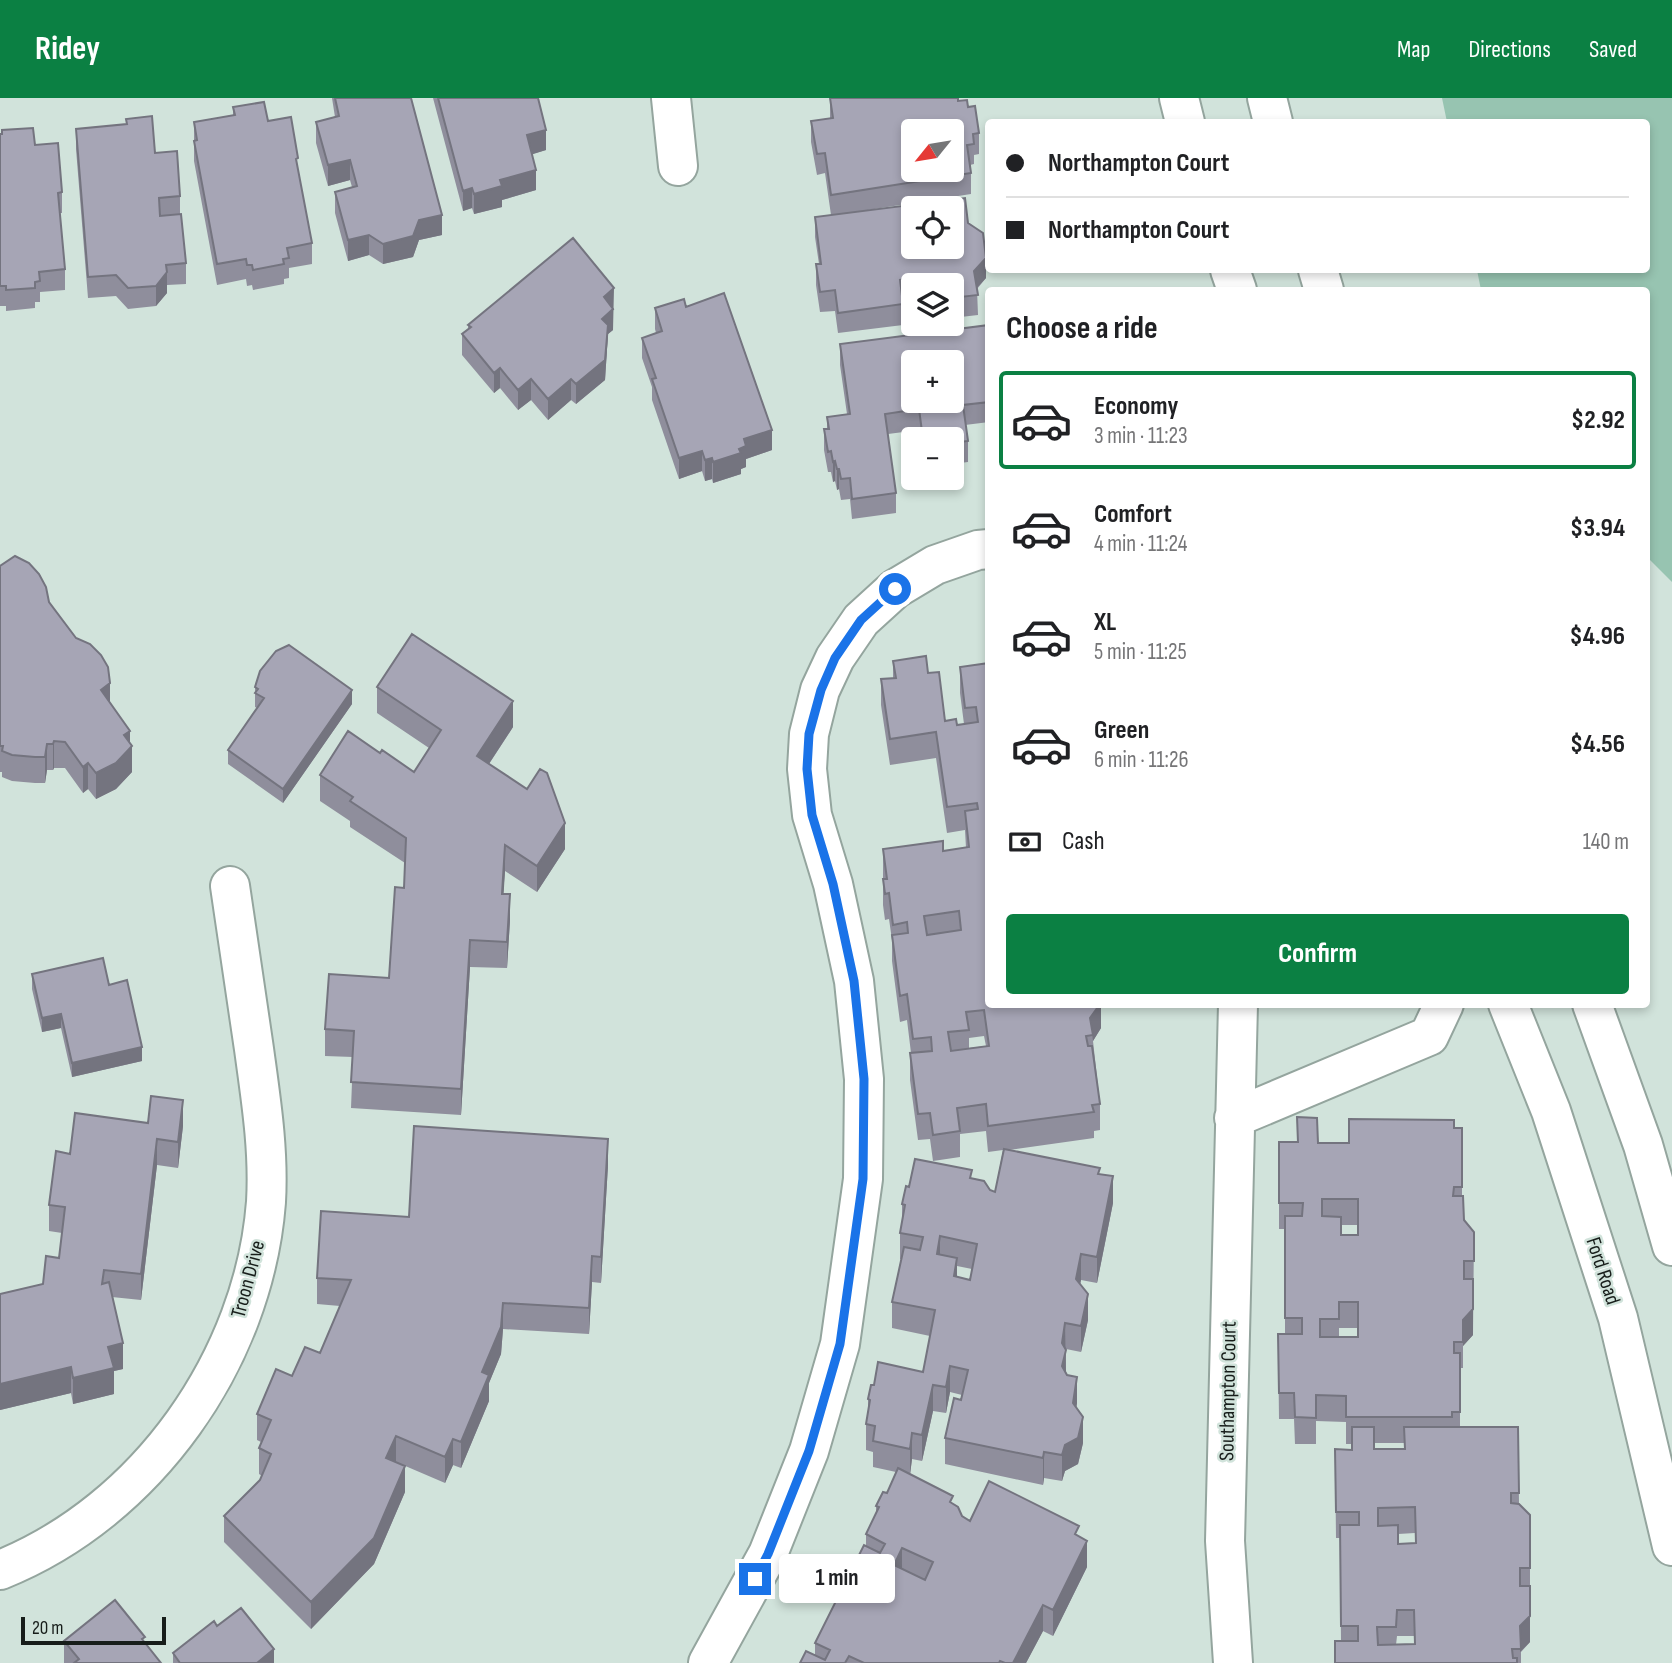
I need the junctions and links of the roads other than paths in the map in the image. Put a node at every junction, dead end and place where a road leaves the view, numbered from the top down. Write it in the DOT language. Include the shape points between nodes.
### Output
graph roads {
  1 [pos="671,98"];
  2 [pos="1179,98"];
  3 [pos="1267,98"];
  4 [pos="1184,119"];
  5 [pos="1272,119"];
  6 [pos="678,166"];
  7 [pos="985,550"];
  8 [pos="230,886"];
  9 [pos="1238,1008"];
  10 [pos="1442,1008"];
  11 [pos="1510,1008"];
  12 [pos="1593,1008"];
  13 [pos="1234,1118"];
  14 [pos="1672,1246"];
  15 [pos="1672,1546"];
  16 [pos="0,1570"];
  17 [pos="708,1663"];
  18 [pos="1233,1663"];
  1 -- 6 [label="street"];
  2 -- 4 [label="street"];
  3 -- 5 [label="street"];
  7 -- 17 [label="street" via="935,565 895,589 861,620 835,658 809,734 812,815 854,981 864,1079 863,1179 840,1344 809,1451 768,1554"];
  8 -- 16 [label="street, Troon Drive" via="266,1133 265,1203 254,1274 228,1348 189,1416 143,1472 87,1522"];
  9 -- 13 [label="street, Southampton Court"];
  10 -- 13 [label="street" via="1429,1036"];
  11 -- 15 [label="street, Ford Road" via="1551,1111 1618,1318"];
  12 -- 14 [label="street" via="1643,1145"];
  13 -- 18 [label="street, Southampton Court" via="1225,1541"];
}
